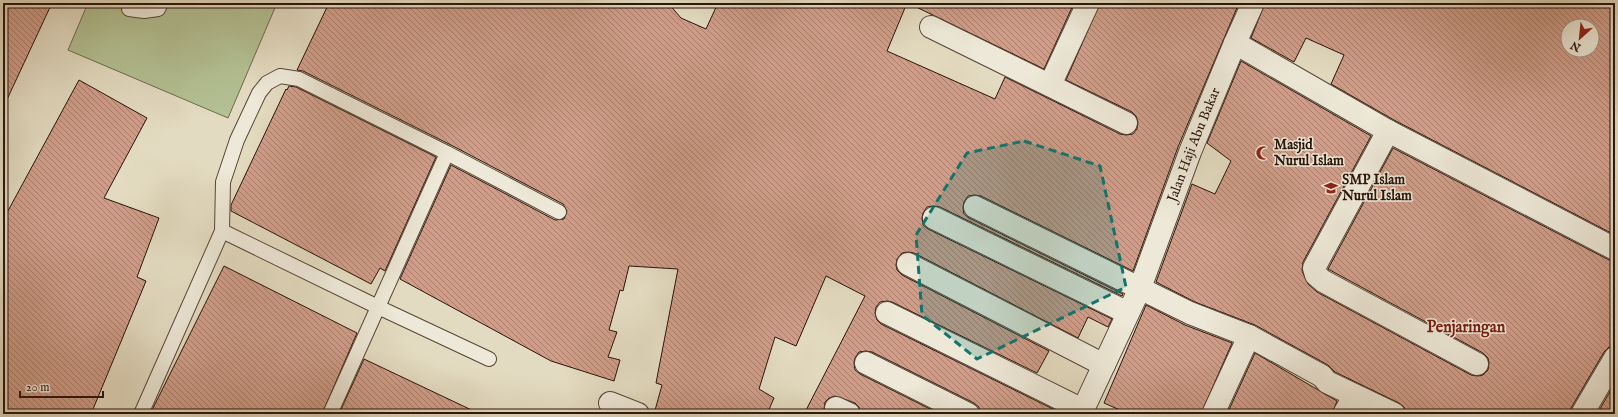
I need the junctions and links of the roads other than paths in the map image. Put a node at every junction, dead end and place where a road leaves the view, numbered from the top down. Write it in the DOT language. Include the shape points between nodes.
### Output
graph roads {
  1 [pos="161,3"];
  2 [pos="1088,3"];
  3 [pos="1253,3"];
  4 [pos="129,9"];
  5 [pos="931,27"];
  6 [pos="1234,43"];
  7 [pos="1050,85"];
  8 [pos="1126,123"];
  9 [pos="1388,131"];
  10 [pos="447,153"];
  11 [pos="975,206"];
  12 [pos="559,212"];
  13 [pos="934,218"];
  14 [pos="222,231"];
  15 [pos="1615,249"];
  16 [pos="908,264"];
  17 [pos="1140,288"];
  18 [pos="378,307"];
  19 [pos="887,313"];
  20 [pos="1128,313"];
  21 [pos="1249,336"];
  22 [pos="1615,358"];
  23 [pos="488,359"];
  24 [pos="866,364"];
  25 [pos="1477,364"];
  26 [pos="1104,365"];
  27 [pos="610,403"];
  28 [pos="1349,405"];
  29 [pos="1082,412"];
  30 [pos="141,414"];
  31 [pos="330,414"];
  32 [pos="638,414"];
  33 [pos="968,414"];
  34 [pos="1213,414"];
  35 [pos="1394,414"];
  36 [pos="1582,414"];
  1 -- 4 [label="lane" via="158,8 144,12"];
  2 -- 7 [label="street"];
  3 -- 6 [label="street, Jalan Haji Abu Bakar"];
  5 -- 7 [label="street"];
  6 -- 9 [label="street"];
  6 -- 17 [label="street, Jalan Haji Abu Bakar" via="1190,152"];
  7 -- 8 [label="street"];
  9 -- 15 [label="street"];
  9 -- 25 [label="street" via="1314,268 1316,275"];
  10 -- 12 [label="lane"];
  10 -- 14 [label="lane" via="298,78 280,76 267,83 259,93 237,140 224,182"];
  10 -- 18 [label="lane"];
  11 -- 17 [label="street"];
  13 -- 20 [label="street"];
  14 -- 18 [label="lane"];
  14 -- 30 [label="lane"];
  16 -- 26 [label="street"];
  17 -- 20 [label="street, Jalan Haji Abu Bakar"];
  17 -- 21 [label="street"];
  18 -- 23 [label="lane"];
  18 -- 31 [label="lane"];
  19 -- 29 [label="street"];
  20 -- 26 [label="street, Jalan Haji Abu Bakar"];
  21 -- 28 [label="street" via="1322,376"];
  21 -- 34 [label="street"];
  22 -- 36 [label="street"];
  24 -- 33 [label="street"];
  26 -- 29 [label="street, Jalan Haji Abu Bakar"];
  27 -- 32 [label="street"];
  28 -- 35 [label="street"];
}
